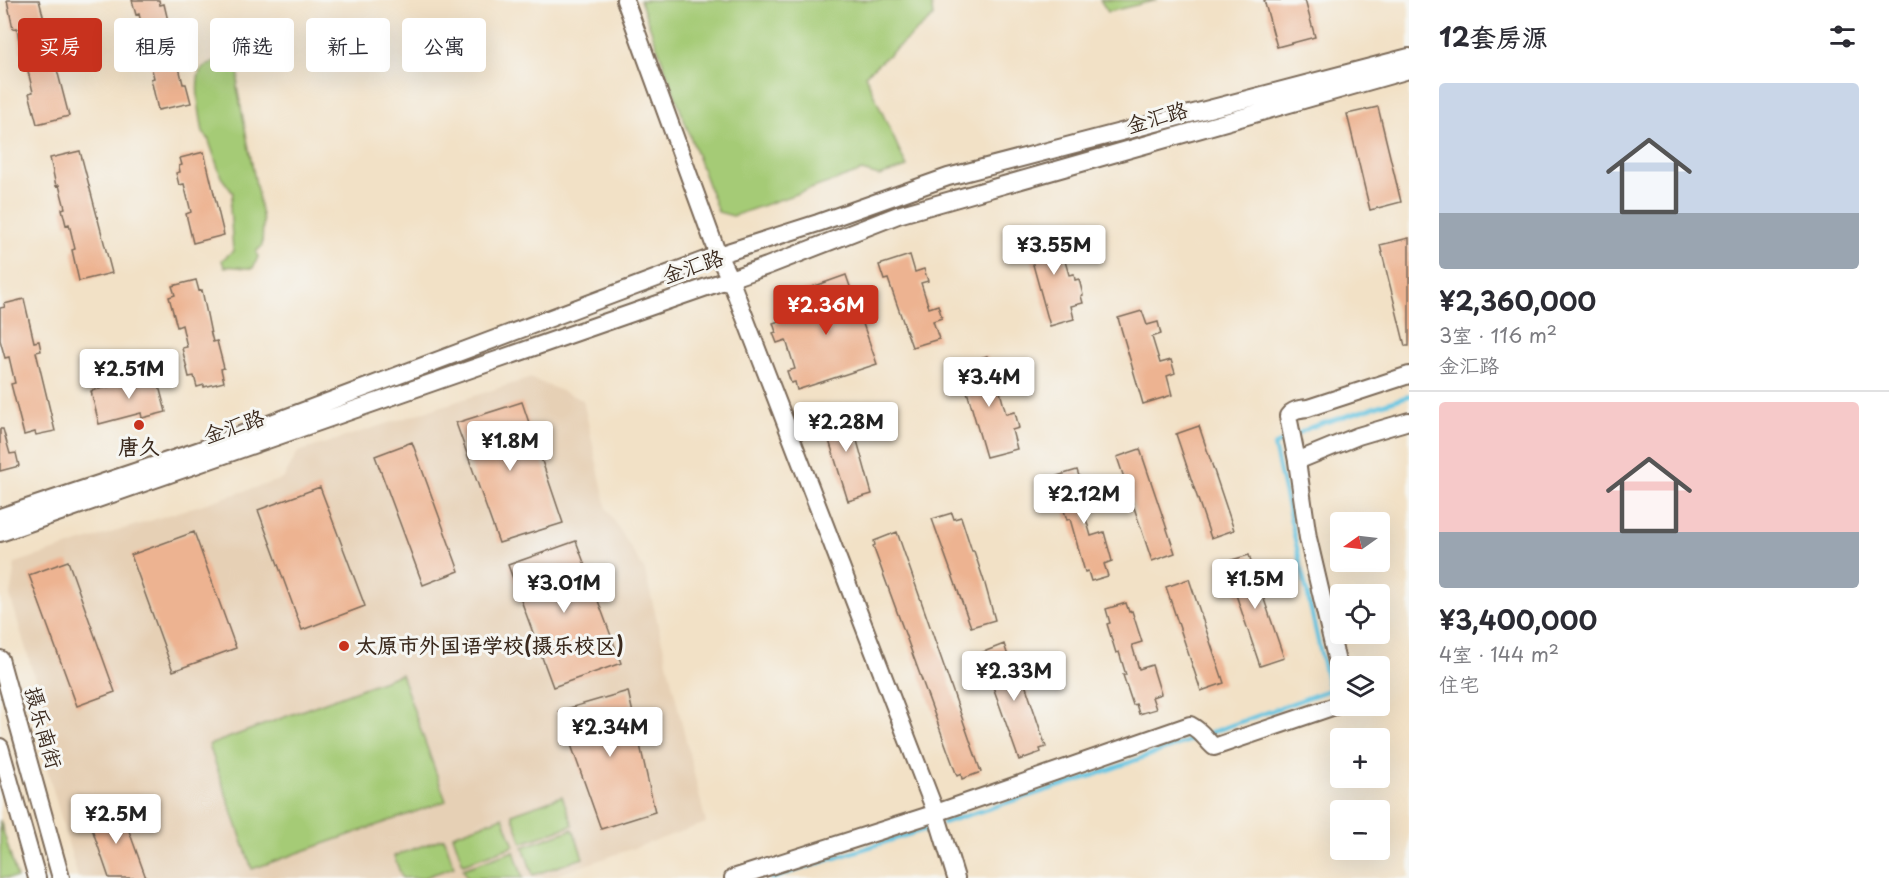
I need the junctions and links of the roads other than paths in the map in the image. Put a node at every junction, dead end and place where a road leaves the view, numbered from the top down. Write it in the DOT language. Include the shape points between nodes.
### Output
graph roads {
  1 [pos="626,0"];
  2 [pos="1409,57"];
  3 [pos="1409,70"];
  4 [pos="717,255"];
  5 [pos="729,279"];
  6 [pos="1409,375"];
  7 [pos="1409,422"];
  8 [pos="1297,461"];
  9 [pos="0,518"];
  10 [pos="0,533"];
  11 [pos="1336,656"];
  12 [pos="0,659"];
  13 [pos="1330,708"];
  14 [pos="0,747"];
  15 [pos="936,813"];
  16 [pos="37,878"];
  17 [pos="61,878"];
  18 [pos="733,878"];
  19 [pos="956,878"];
  1 -- 4 [label="street"];
  2 -- 4 [label="street, 金汇路" via="948,177"];
  3 -- 5 [label="street, 金汇路" via="898,214"];
  4 -- 5 [label="street"];
  4 -- 9 [label="street, 金汇路" via="200,450"];
  5 -- 10 [label="street, 金汇路"];
  5 -- 15 [label="street"];
  6 -- 8 [label="street" via="1291,412 1288,424"];
  7 -- 8 [label="street" via="1358,436"];
  8 -- 11 [label="street" via="1308,538"];
  12 -- 17 [label="street, 摄乐南街"];
  13 -- 15 [label="street" via="1214,747 1190,725"];
  14 -- 16 [label="street"];
  15 -- 18 [label="street"];
  15 -- 19 [label="street"];
}
